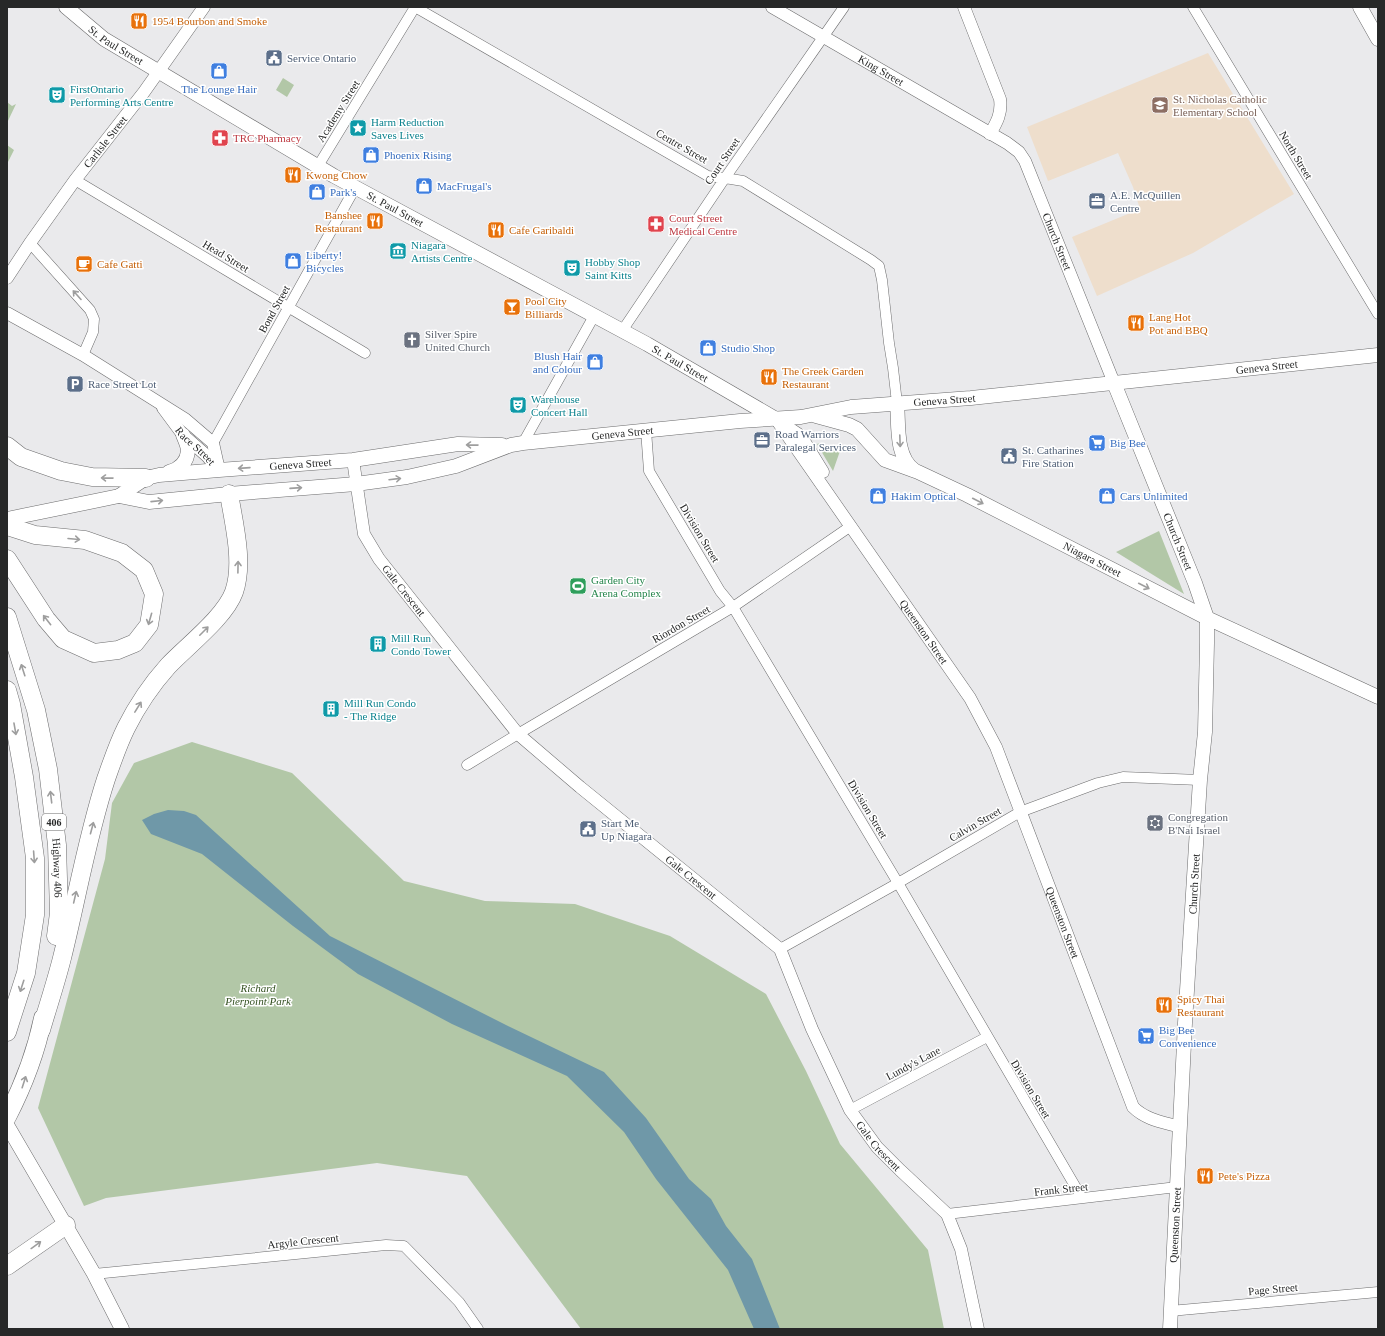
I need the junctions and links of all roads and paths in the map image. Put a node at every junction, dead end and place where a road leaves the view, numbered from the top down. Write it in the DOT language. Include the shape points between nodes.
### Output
graph roads {
  1 [pos="66,7"];
  2 [pos="204,7"];
  3 [pos="415,7"];
  4 [pos="772,7"];
  5 [pos="844,7"];
  6 [pos="964,7"];
  7 [pos="1194,7"];
  8 [pos="1360,7"];
  9 [pos="823,36"];
  10 [pos="1378,39"];
  11 [pos="159,72"];
  12 [pos="990,134"];
  13 [pos="318,166"];
  14 [pos="725,178"];
  15 [pos="75,180"];
  16 [pos="355,188"];
  17 [pos="30,243"];
  18 [pos="7,278"];
  19 [pos="288,307"];
  20 [pos="7,313"];
  21 [pos="1378,314"];
  22 [pos="594,316"];
  23 [pos="622,331"];
  24 [pos="365,353"];
  25 [pos="83,355"];
  26 [pos="1378,356"];
  27 [pos="1114,383"];
  28 [pos="158,402"];
  29 [pos="897,403"];
  30 [pos="814,415"];
  31 [pos="776,419"];
  32 [pos="646,430"];
  33 [pos="183,435"];
  34 [pos="213,443"];
  35 [pos="517,444"];
  36 [pos="7,446"];
  37 [pos="353,460"];
  38 [pos="219,470"];
  39 [pos="918,472"];
  40 [pos="152,477"];
  41 [pos="356,484"];
  42 [pos="229,494"];
  43 [pos="119,496"];
  44 [pos="7,519"];
  45 [pos="7,526"];
  46 [pos="851,526"];
  47 [pos="7,559"];
  48 [pos="733,607"];
  49 [pos="7,617"];
  50 [pos="1207,618"];
  51 [pos="7,690"];
  52 [pos="1378,697"];
  53 [pos="518,734"];
  54 [pos="467,765"];
  55 [pos="1200,780"];
  56 [pos="1020,812"];
  57 [pos="898,883"];
  58 [pos="780,949"];
  59 [pos="41,1030"];
  60 [pos="7,1032"];
  61 [pos="987,1037"];
  62 [pos="850,1110"];
  63 [pos="7,1117"];
  64 [pos="7,1125"];
  65 [pos="1180,1127"];
  66 [pos="1178,1187"];
  67 [pos="1082,1198"];
  68 [pos="947,1214"];
  69 [pos="66,1225"];
  70 [pos="7,1266"];
  71 [pos="94,1274"];
  72 [pos="1378,1292"];
  73 [pos="1170,1311"];
  74 [pos="122,1329"];
  75 [pos="478,1329"];
  76 [pos="978,1329"];
  77 [pos="1170,1329"];
  1 -- 11 [label="main road, St. Paul Street" via="104,38"];
  2 -- 11 [label="street, Carlisle Street"];
  3 -- 13 [label="street, Academy Street"];
  3 -- 14 [label="street, Centre Street" via="708,176"];
  4 -- 9 [label="street, King Street"];
  5 -- 9 [label="street, Court Street"];
  6 -- 12 [label="street" via="1002,107"];
  7 -- 21 [label="street, North Street"];
  8 -- 10 [label="main road"];
  9 -- 12 [label="street, King Street"];
  9 -- 14 [label="street, Court Street"];
  11 -- 13 [label="main road, St. Paul Street"];
  11 -- 15 [label="street, Carlisle Street"];
  12 -- 27 [label="street, Church Street" via="1007,143 1025,160"];
  13 -- 16 [label="main road, St. Paul Street"];
  14 -- 23 [label="street, Court Street"];
  14 -- 29 [label="street, Centre Street" via="743,181 879,266"];
  15 -- 17 [label="street, Carlisle Street"];
  15 -- 19 [label="street, Head Street"];
  16 -- 19 [label="street, Bond Street"];
  16 -- 22 [label="main road, St. Paul Street"];
  17 -- 18 [label="street, Carlisle Street"];
  25 -- 17 [label="street, one-way" via="93,332 94,319 90,310"];
  19 -- 24 [label="street, Head Street"];
  19 -- 34 [label="street, Bond Street"];
  20 -- 25 [label="street, Race Street"];
  22 -- 23 [label="main road, St. Paul Street"];
  22 -- 35 [label="street"];
  23 -- 31 [label="main road, St. Paul Street"];
  25 -- 28 [label="street, Race Street"];
  26 -- 27 [label="main road, Geneva Street"];
  27 -- 29 [label="main road, Geneva Street"];
  27 -- 50 [label="main road, Church Street"];
  28 -- 33 [label="street, Race Street"];
  28 -- 34 [label="street, Race Street" via="185,419"];
  29 -- 30 [label="main road, Geneva Street" via="851,407"];
  29 -- 39 [label="main road, one-way" via="900,448 909,466"];
  30 -- 31 [label="main road, Geneva Street"];
  30 -- 39 [label="main road, Niagara Street" via="849,425 856,429 885,460"];
  31 -- 32 [label="main road, Geneva Street"];
  31 -- 46 [label="street, Queenston Street"];
  32 -- 35 [label="main road, Geneva Street"];
  32 -- 48 [label="street, Division Street" via="649,471 718,588"];
  33 -- 38 [label="street, Race Street"];
  33 -- 40 [label="main road" via="188,450 184,464 177,470"];
  34 -- 38 [label="street, Race Street"];
  35 -- 37 [label="main road, Geneva Street, one-way" via="458,444"];
  41 -- 35 [label="main road, Geneva Street, one-way" via="407,477 456,466"];
  40 -- 36 [label="highway, one-way" via="92,477 61,471 21,457"];
  37 -- 38 [label="main road, Geneva Street, one-way"];
  37 -- 41 [label="street, Gale Crescent"];
  38 -- 40 [label="main road, Geneva Street"];
  38 -- 42 [label="main road"];
  39 -- 50 [label="main road, Niagara Street, one-way"];
  40 -- 43 [label="main road, Geneva Street"];
  42 -- 41 [label="main road, Geneva Street, one-way"];
  41 -- 53 [label="street, Gale Crescent" via="364,534 379,559"];
  43 -- 42 [label="main road, Geneva Street, one-way" via="149,502"];
  59 -- 42 [label="highway, one-way" via="62,958 100,797 125,730 146,693 219,615 234,592 238,560"];
  43 -- 44 [label="main road, Geneva Street"];
  45 -- 47 [label="highway, one-way" via="35,535 85,540 122,553 144,570 154,594 149,625 135,643 118,650 94,653 63,639 46,619"];
  46 -- 48 [label="street, Riordon Street"];
  46 -- 56 [label="street, Queenston Street" via="970,698 996,747"];
  48 -- 53 [label="street, Riordon Street"];
  48 -- 57 [label="street, Division Street"];
  59 -- 49 [label="highway, Highway 406 / 406, one-way" via="52,972 59,913 57,845 48,769 36,710"];
  50 -- 52 [label="main road, Niagara Street"];
  50 -- 55 [label="main road, Church Street"];
  51 -- 60 [label="highway, Highway 406 / 406, one-way" via="24,777 35,858 35,915 26,973"];
  53 -- 54 [label="street, Riordon Street"];
  53 -- 58 [label="street, Gale Crescent"];
  55 -- 56 [label="street, Calvin Street" via="1123,777 1098,783"];
  55 -- 65 [label="main road, Church Street"];
  56 -- 57 [label="street, Calvin Street"];
  56 -- 65 [label="street, Queenston Street" via="1133,1107 1139,1114 1148,1118"];
  57 -- 58 [label="street, Calvin Street"];
  57 -- 61 [label="street, Division Street"];
  58 -- 62 [label="street, Gale Crescent" via="812,1029"];
  63 -- 59 [label="highway, Highway 406 / 406, one-way" via="21,1090"];
  61 -- 62 [label="street, Lundy's Lane"];
  61 -- 67 [label="street, Division Street"];
  62 -- 68 [label="street, Gale Crescent" via="877,1147"];
  64 -- 69 [label="main road"];
  65 -- 66 [label="main road, Queenston Street"];
  66 -- 67 [label="street, Frank Street"];
  66 -- 73 [label="main road, Queenston Street"];
  67 -- 68 [label="street, Frank Street"];
  68 -- 76 [label="street, Gale Crescent" via="961,1249"];
  70 -- 69 [label="highway, one-way"];
  69 -- 71 [label="main road"];
  71 -- 74 [label="main road"];
  71 -- 75 [label="street, Argyle Crescent" via="379,1246 404,1246 459,1302"];
  72 -- 73 [label="street, Page Street"];
  73 -- 77 [label="main road, Queenston Street"];
}
